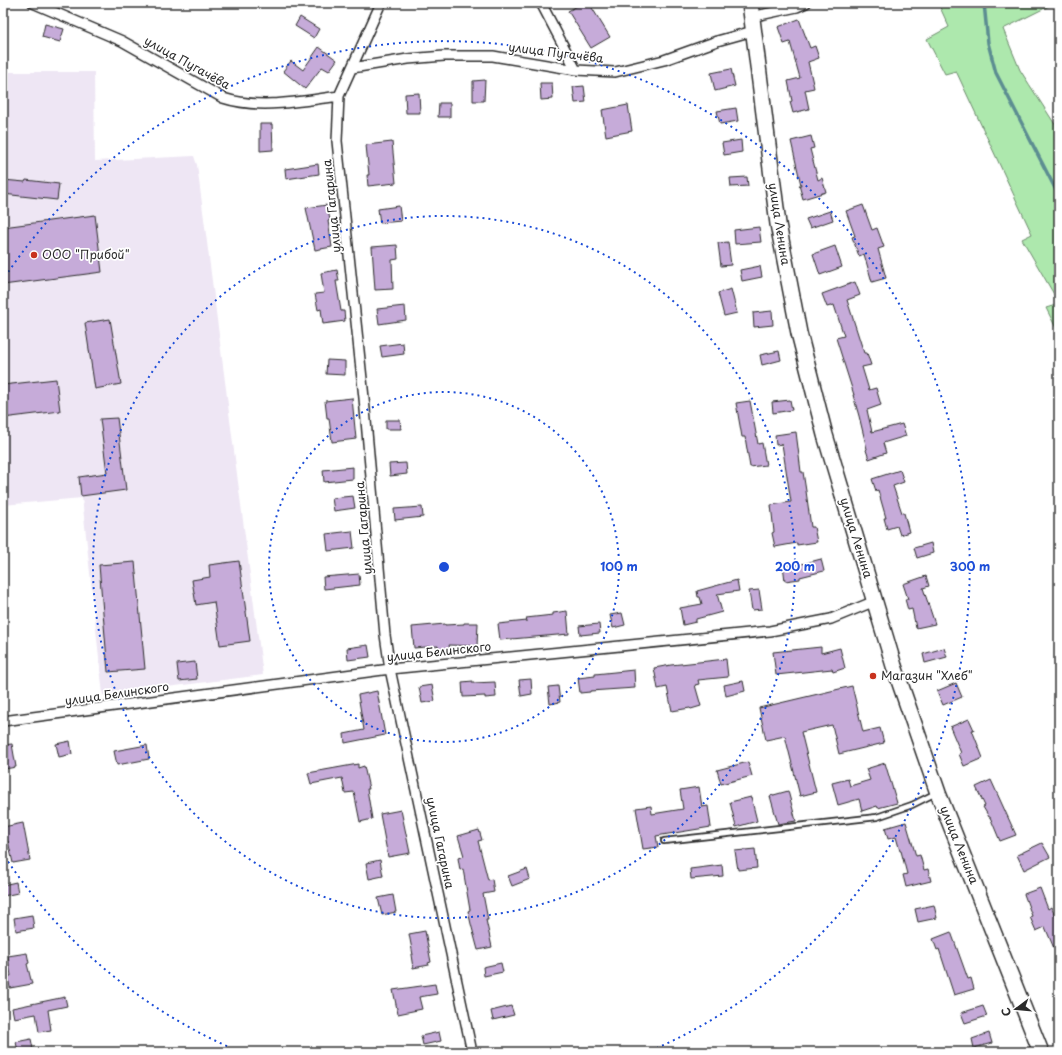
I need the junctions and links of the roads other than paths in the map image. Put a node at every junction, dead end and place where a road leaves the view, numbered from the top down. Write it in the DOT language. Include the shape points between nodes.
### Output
graph roads {
  1 [pos="33,3"];
  2 [pos="380,3"];
  3 [pos="541,3"];
  4 [pos="806,3"];
  5 [pos="751,17"];
  6 [pos="352,68"];
  7 [pos="576,70"];
  8 [pos="339,96"];
  9 [pos="875,601"];
  10 [pos="390,669"];
  11 [pos="3,721"];
  12 [pos="938,793"];
  13 [pos="664,841"];
  14 [pos="472,1052"];
  15 [pos="1041,1052"];
  1 -- 8 [label="street, улица Пугачёва" via="122,41 223,98 236,102 271,104"];
  2 -- 6 [label="street, улица Гагарина"];
  3 -- 7 [label="street"];
  4 -- 5 [label="street, улица Пугачёва"];
  5 -- 7 [label="street, улица Пугачёва" via="716,41 664,60 615,72"];
  5 -- 9 [label="main road, улица Ленина" via="778,224 799,333 825,435"];
  6 -- 7 [label="street, улица Пугачёва" via="408,59 493,56"];
  6 -- 8 [label="street, улица Гагарина"];
  8 -- 10 [label="street, улица Гагарина" via="337,141"];
  9 -- 10 [label="street, улица Белинского" via="831,619 770,631"];
  9 -- 12 [label="main road, улица Ленина" via="894,666"];
  10 -- 11 [label="street, улица Белинского"];
  10 -- 14 [label="street, улица Гагарина"];
  12 -- 13 [label="lane" via="877,817"];
  12 -- 15 [label="main road, улица Ленина"];
}
